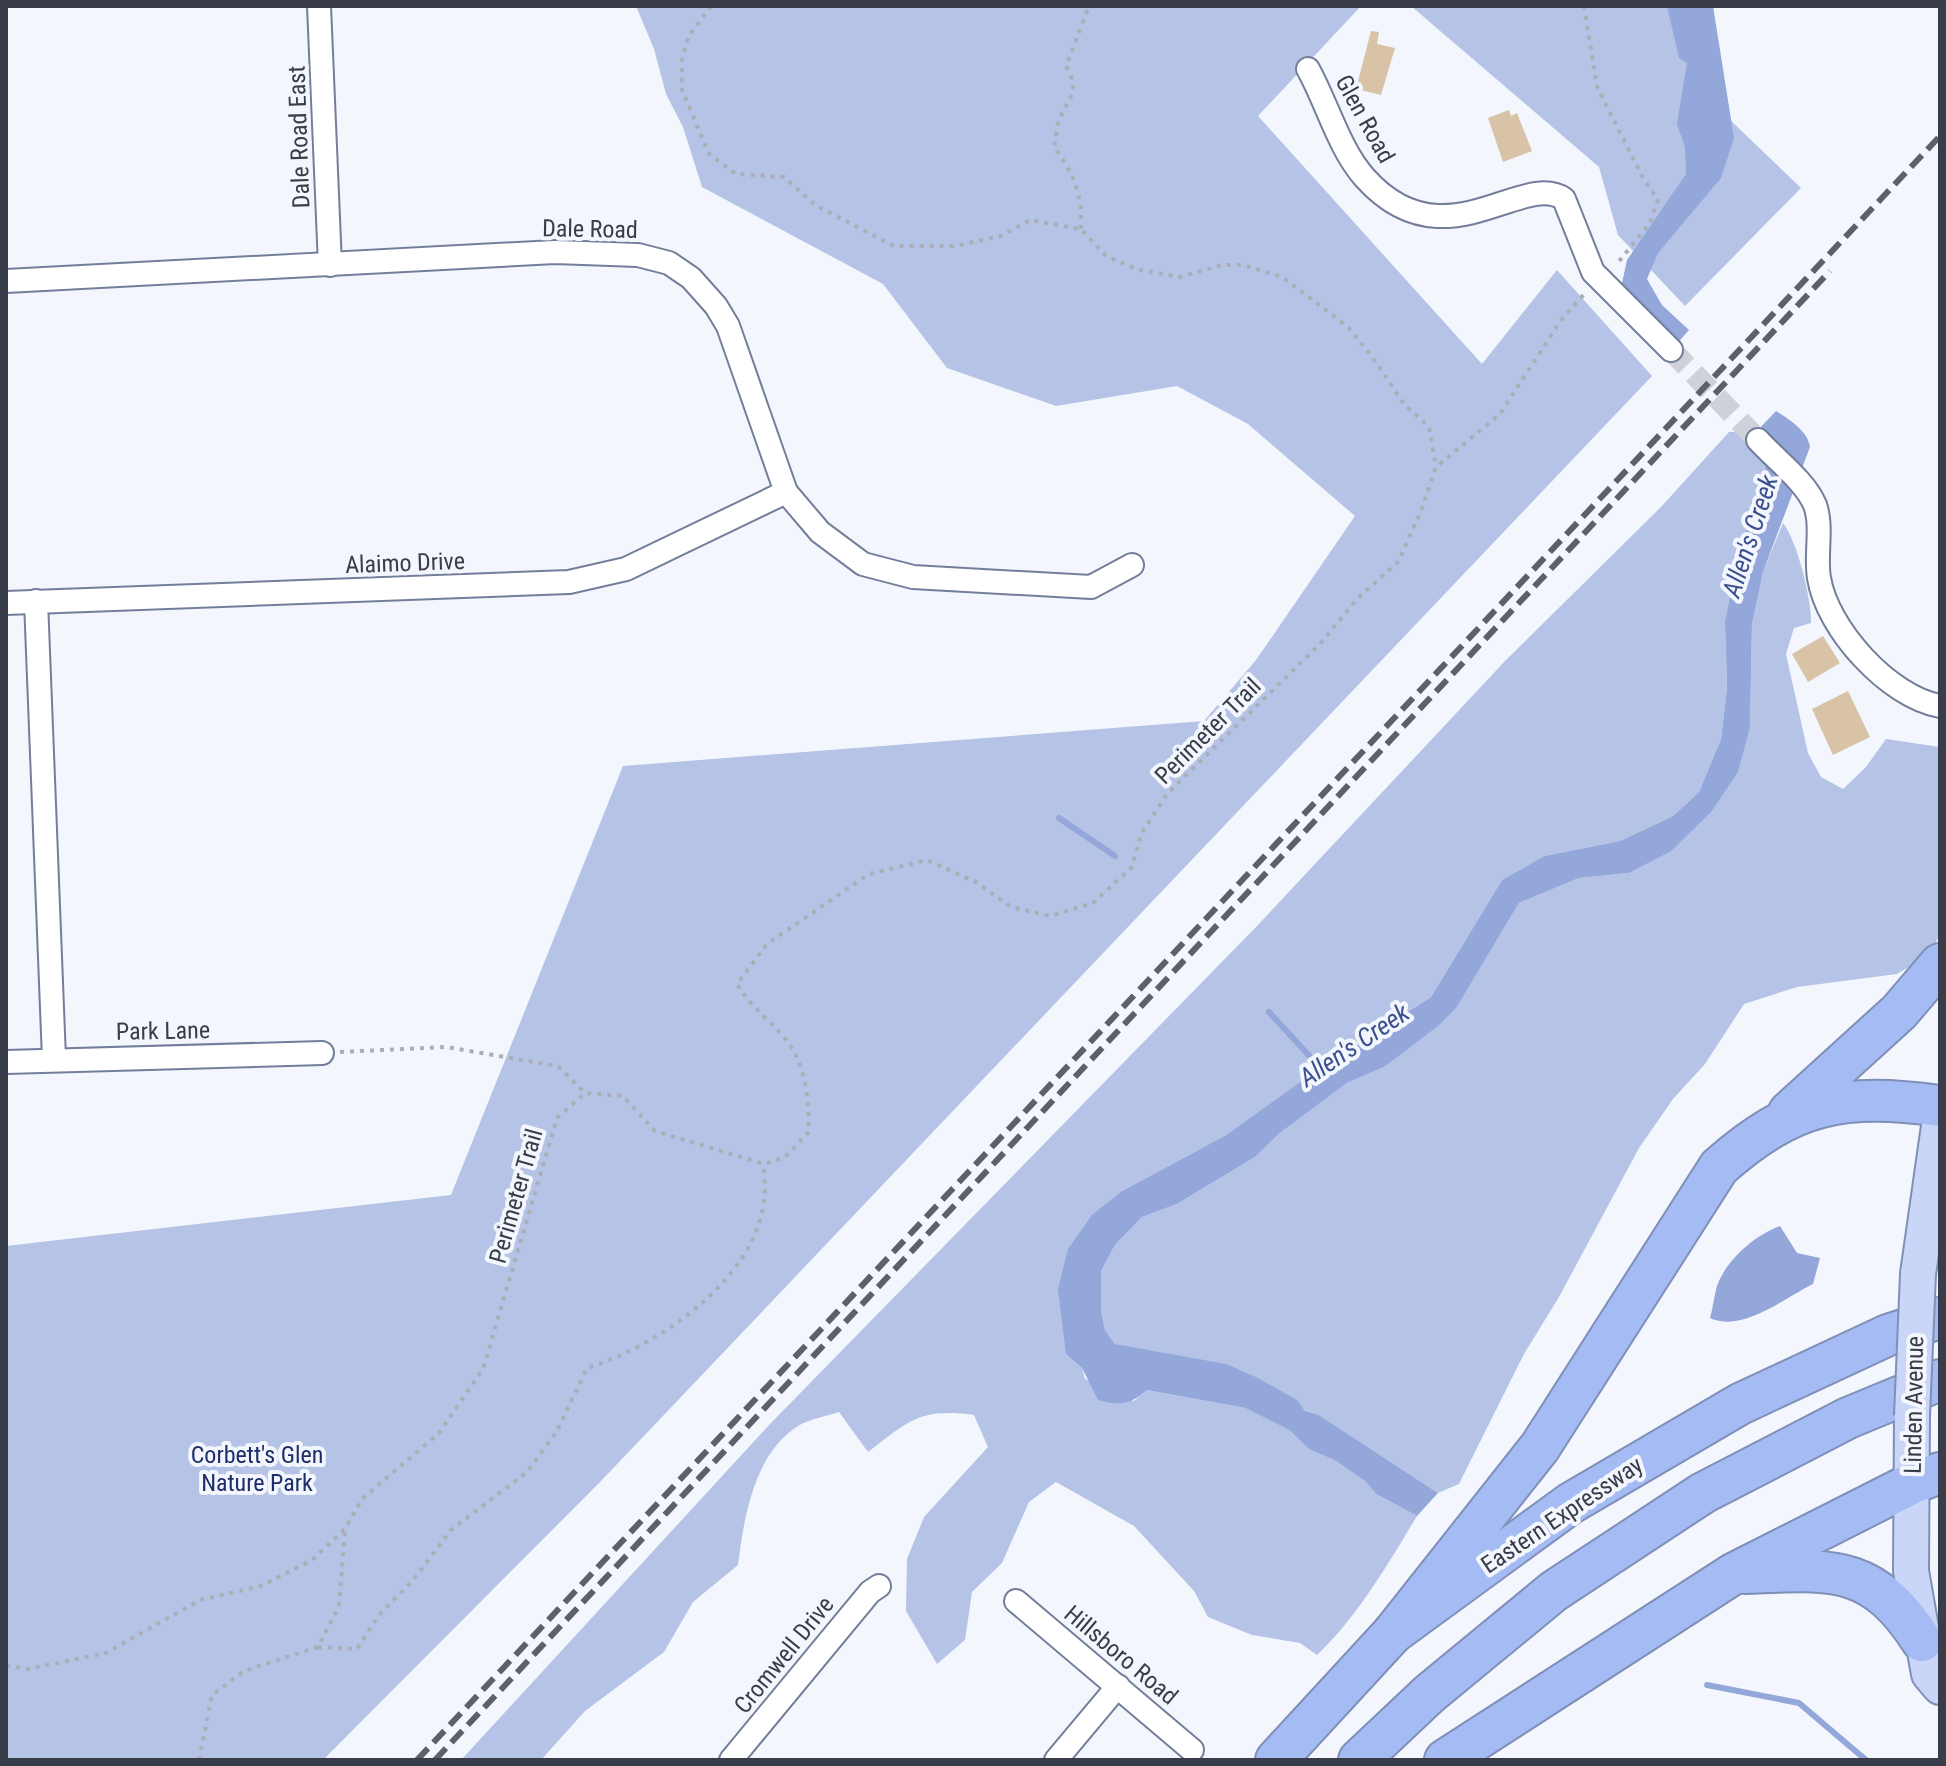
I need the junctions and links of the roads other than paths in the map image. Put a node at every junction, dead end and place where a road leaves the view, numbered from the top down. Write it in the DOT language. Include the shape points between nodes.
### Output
graph roads {
  1 [pos="319,6"];
  2 [pos="1308,69"];
  3 [pos="330,265"];
  4 [pos="6,281"];
  5 [pos="1671,350"];
  6 [pos="1762,445"];
  7 [pos="786,492"];
  8 [pos="1132,565"];
  9 [pos="36,601"];
  10 [pos="6,603"];
  11 [pos="1940,706"];
  12 [pos="1940,964"];
  13 [pos="322,1053"];
  14 [pos="54,1059"];
  15 [pos="6,1062"];
  16 [pos="1940,1106"];
  17 [pos="1940,1119"];
  18 [pos="1777,1124"];
  19 [pos="1940,1318"];
  20 [pos="1940,1380"];
  21 [pos="1926,1478"];
  22 [pos="1733,1574"];
  23 [pos="879,1586"];
  24 [pos="1016,1601"];
  25 [pos="1393,1633"];
  26 [pos="1922,1641"];
  27 [pos="1118,1686"];
  28 [pos="1940,1687"];
  29 [pos="1192,1750"];
  30 [pos="731,1760"];
  31 [pos="1056,1760"];
  32 [pos="1276,1760"];
  33 [pos="1359,1760"];
  34 [pos="1445,1760"];
  1 -- 3 [label="street, Dale Road East"];
  2 -- 5 [label="street, Glen Road" via="1355,164 1377,189 1415,211 1449,217 1534,193 1559,195 1600,280"];
  3 -- 4 [label="street, Dale Road"];
  3 -- 7 [label="street, Dale Road" via="555,252 638,255 669,263 703,289 728,326"];
  6 -- 11 [label="street" via="1810,496 1817,519 1819,578 1836,621 1877,673 1920,701"];
  7 -- 8 [label="street, Dale Road" via="842,551 913,577 1091,587"];
  7 -- 9 [label="street, Alaimo Drive" via="626,569 569,582"];
  9 -- 10 [label="street, Alaimo Drive"];
  9 -- 14 [label="street"];
  12 -- 18 [label="highway" via="1899,1012"];
  13 -- 14 [label="street, Park Lane"];
  14 -- 15 [label="street, Park Lane"];
  16 -- 18 [label="highway" via="1863,1098"];
  17 -- 21 [label="main road, Linden Avenue, bridge" via="1918,1274 1912,1416"];
  18 -- 25 [label="highway" via="1719,1167 1540,1447"];
  19 -- 25 [label="highway, Eastern Expressway" via="1888,1335 1740,1404 1571,1503"];
  20 -- 33 [label="highway" via="1848,1418 1703,1493 1554,1591 1429,1694"];
  21 -- 22 [label="highway"];
  21 -- 26 [label="main road, Linden Avenue" via="1911,1571"];
  22 -- 26 [label="highway" via="1844,1575 1877,1588 1901,1609"];
  22 -- 34 [label="highway"];
  23 -- 30 [label="street, Cromwell Drive"];
  24 -- 27 [label="street, Hillsboro Road"];
  25 -- 32 [label="highway, Eastern Expressway"];
  26 -- 28 [label="main road, Linden Avenue" via="1929,1674"];
  27 -- 29 [label="street, Hillsboro Road"];
  27 -- 31 [label="street"];
}
